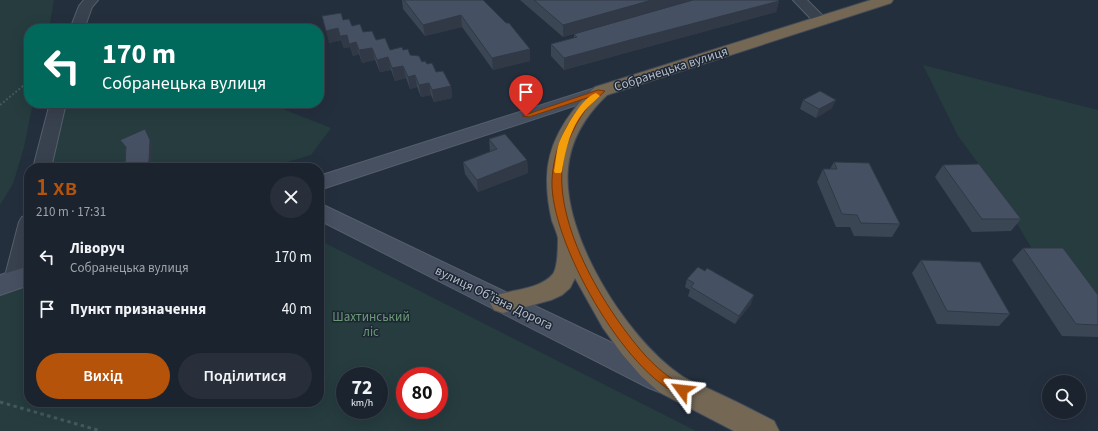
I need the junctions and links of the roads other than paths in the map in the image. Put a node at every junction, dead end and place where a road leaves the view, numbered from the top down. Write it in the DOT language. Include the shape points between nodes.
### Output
graph roads {
  1 [pos="91,0"];
  2 [pos="800,0"];
  3 [pos="886,0"];
  4 [pos="820,21"];
  5 [pos="79,24"];
  6 [pos="601,91"];
  7 [pos="57,108"];
  8 [pos="43,163"];
  9 [pos="324,181"];
  10 [pos="324,214"];
  11 [pos="566,233"];
  12 [pos="24,243"];
  13 [pos="15,280"];
  14 [pos="503,303"];
  15 [pos="669,384"];
  16 [pos="764,431"];
  1 -- 5 [label="street"];
  2 -- 4 [label="street"];
  3 -- 4 [label="highway, Собранецька вулиця"];
  4 -- 6 [label="highway, Собранецька вулиця"];
  6 -- 9 [label="main road, Собранецька вулиця"];
  6 -- 11 [label="highway, вулиця Обʼїзна Дорога" via="585,106 563,144 557,181 560,213"];
  7 -- 8 [label="street"];
  10 -- 14 [label="main road, вулиця Обʼїзна Дорога"];
  11 -- 14 [label="highway" via="570,266 561,282 544,292"];
  11 -- 15 [label="highway, вулиця Обʼїзна Дорога" via="598,297 621,333 641,359"];
  12 -- 13 [label="street"];
  14 -- 15 [label="main road, вулиця Обʼїзна Дорога"];
  15 -- 16 [label="highway, вулиця Обʼїзна Дорога"];
}
